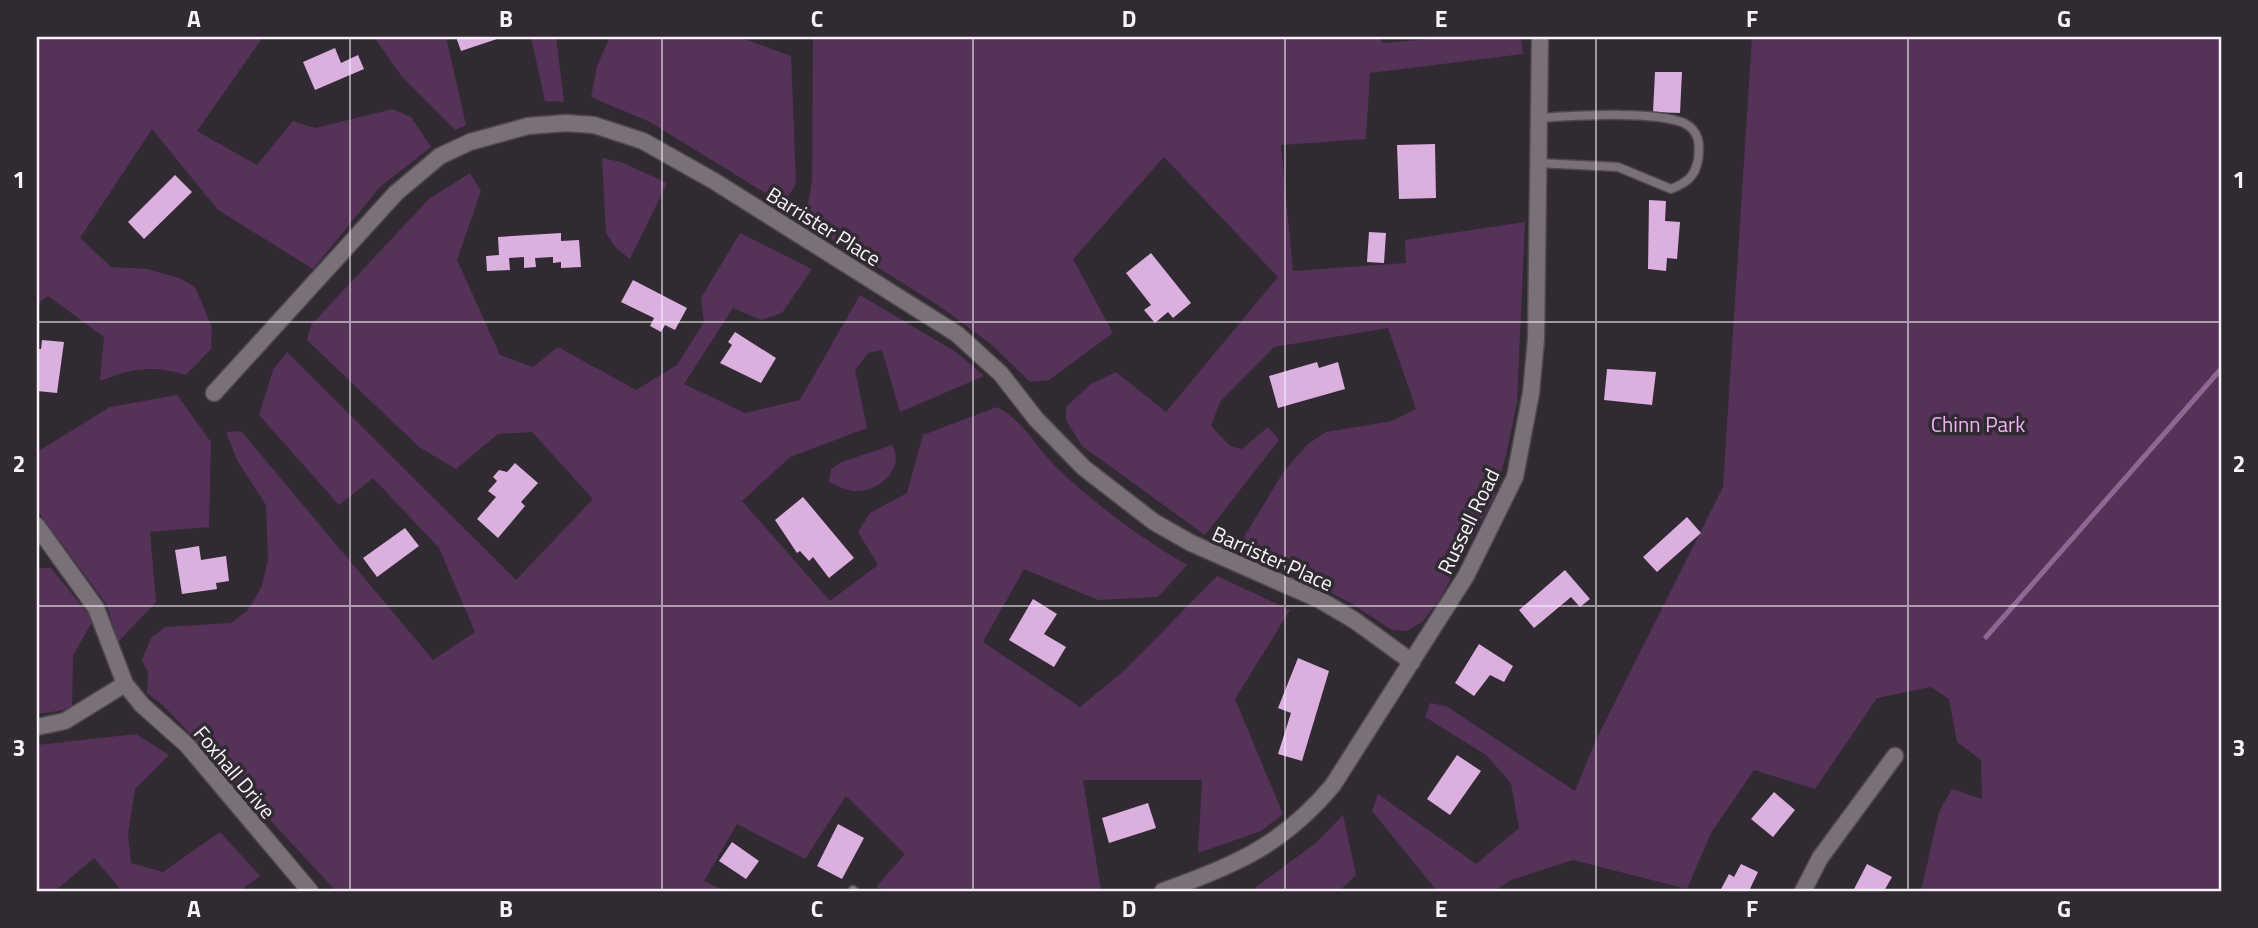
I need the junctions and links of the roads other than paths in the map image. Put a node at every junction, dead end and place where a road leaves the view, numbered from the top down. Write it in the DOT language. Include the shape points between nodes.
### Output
graph roads {
  1 [pos="1540,37"];
  2 [pos="1539,118"];
  3 [pos="1538,163"];
  4 [pos="214,393"];
  5 [pos="37,526"];
  6 [pos="1412,662"];
  7 [pos="125,684"];
  8 [pos="37,727"];
  9 [pos="1895,756"];
  10 [pos="310,891"];
  11 [pos="1163,891"];
  12 [pos="1803,891"];
  1 -- 2 [label="street, Russell Road"];
  2 -- 3 [label="street, Russell Road"];
  2 -- 3 [label="lane" via="1604,115 1683,123 1700,144 1697,168 1687,183 1671,188 1618,167"];
  3 -- 6 [label="street, Russell Road" via="1536,339 1515,477 1466,576"];
  4 -- 6 [label="street, Barrister Place" via="396,193 440,156 470,142 528,126 594,125 643,141 715,181 957,334 1001,374 1036,419 1084,468 1154,522 1207,551 1320,600"];
  5 -- 7 [label="street" via="96,608"];
  6 -- 11 [label="street, Russell Road" via="1333,785 1293,827 1268,847 1228,868"];
  7 -- 8 [label="street" via="65,721"];
  7 -- 10 [label="street, Foxhall Drive" via="187,745"];
  9 -- 12 [label="street" via="1827,848"];
}
